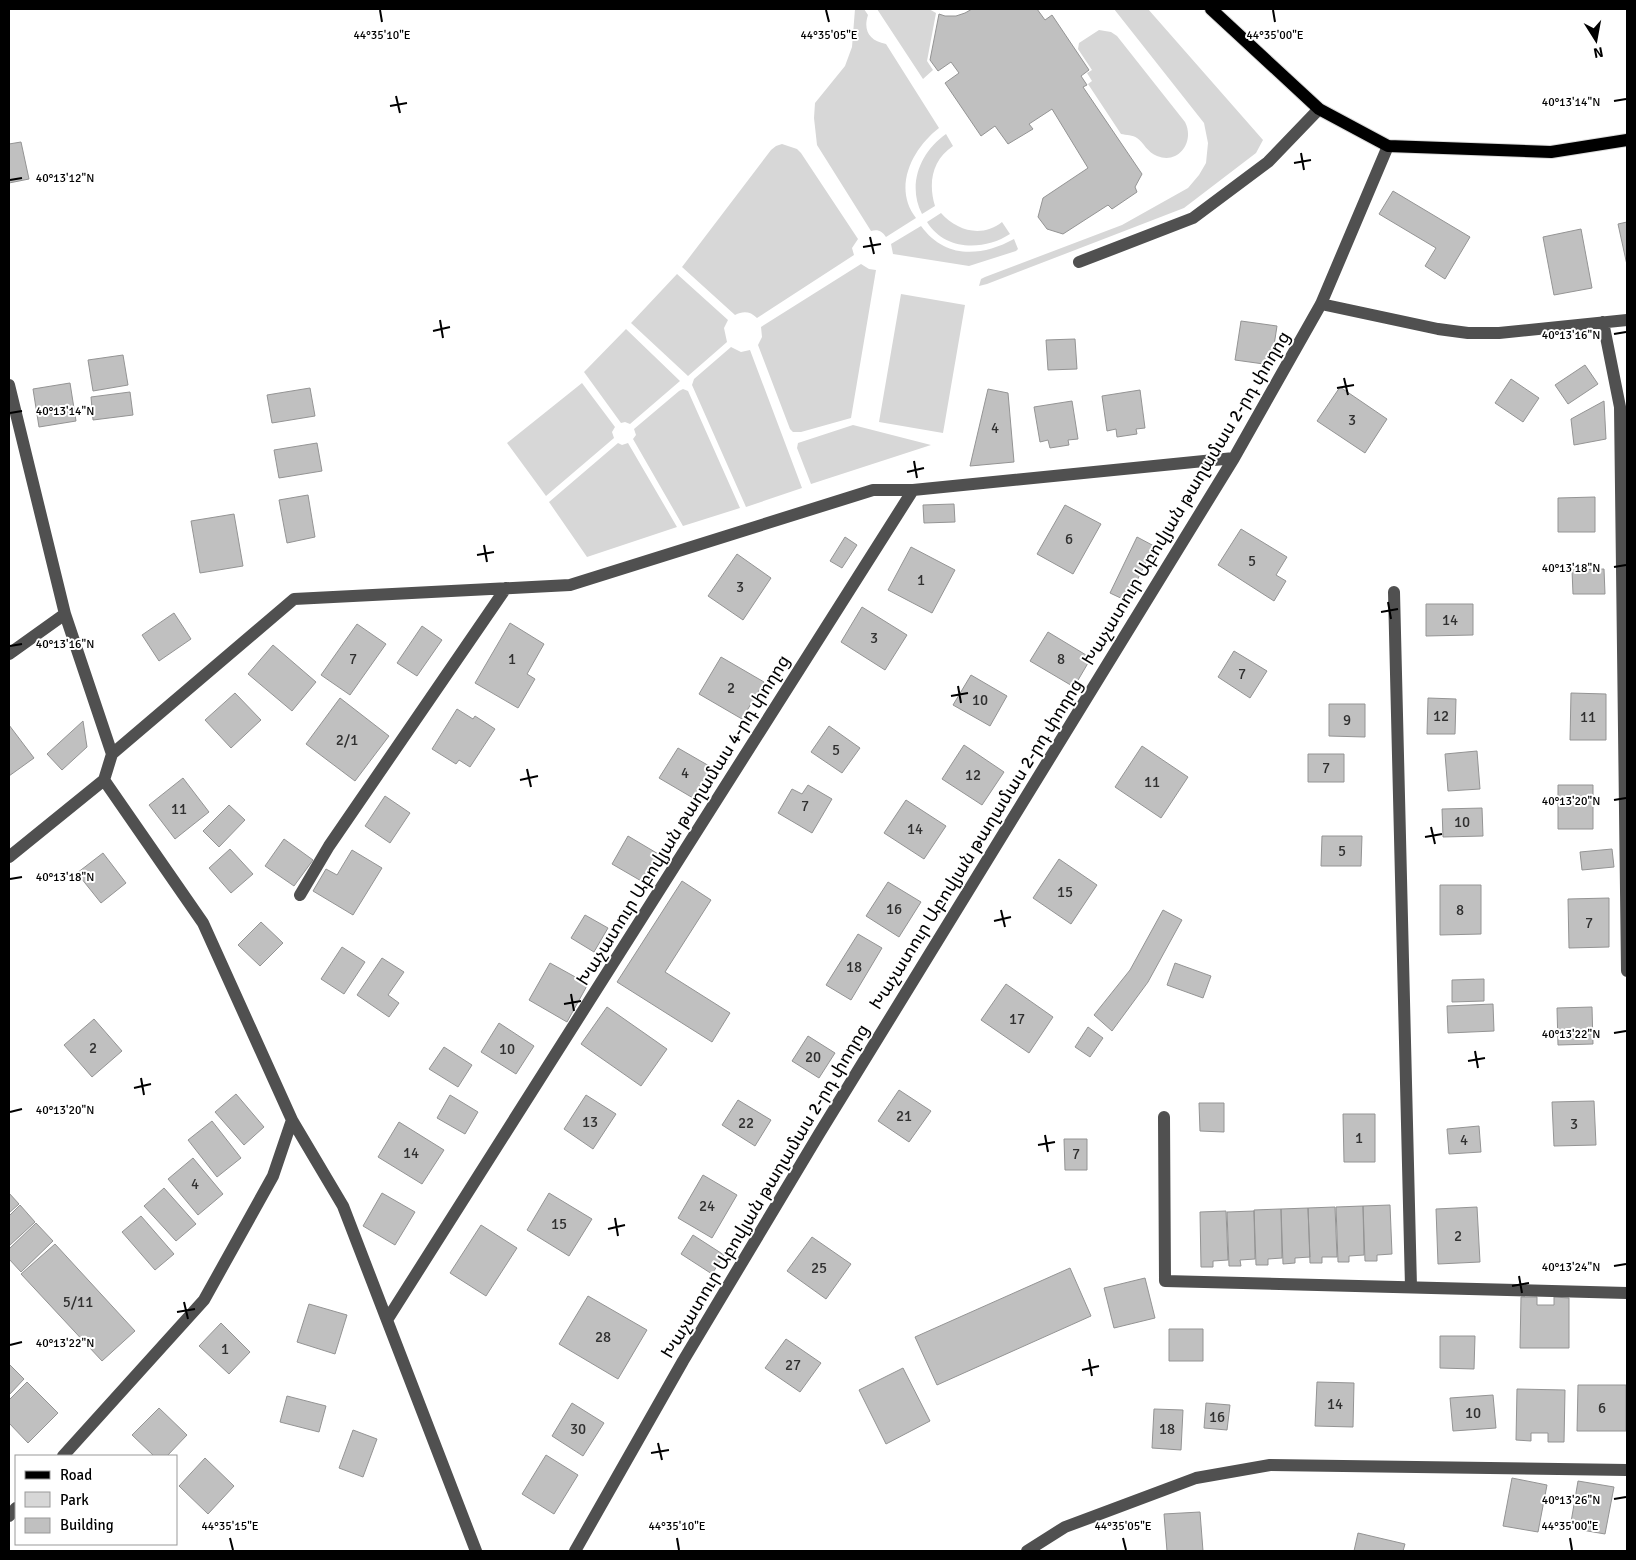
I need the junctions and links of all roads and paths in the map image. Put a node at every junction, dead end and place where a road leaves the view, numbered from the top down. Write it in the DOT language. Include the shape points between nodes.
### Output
graph roads {
  1 [pos="1211,9"];
  2 [pos="1319,109"];
  3 [pos="1627,140"];
  4 [pos="1388,146"];
  5 [pos="1079,262"];
  6 [pos="1321,304"];
  7 [pos="1627,320"];
  8 [pos="1603,322"];
  9 [pos="9,385"];
  10 [pos="1234,458"];
  11 [pos="913,490"];
  12 [pos="506,588"];
  13 [pos="1394,592"];
  14 [pos="65,614"];
  15 [pos="9,654"];
  16 [pos="112,754"];
  17 [pos="104,780"];
  18 [pos="9,857"];
  19 [pos="300,895"];
  20 [pos="1627,971"];
  21 [pos="1164,1116"];
  22 [pos="292,1120"];
  23 [pos="1412,1287"];
  24 [pos="1627,1293"];
  25 [pos="387,1320"];
  26 [pos="64,1455"];
  27 [pos="1627,1470"];
  28 [pos="476,1551"];
  29 [pos="574,1551"];
  30 [pos="1027,1551"];
  1 -- 2 [label="main road"];
  2 -- 4 [label="main road"];
  2 -- 5 [label="street" via="1268,162 1193,218"];
  3 -- 4 [label="main road" via="1551,152"];
  4 -- 6 [label="street, Խաչատուր Աբովյան թաղամաս 2-րդ փողոց"];
  6 -- 8 [label="street" via="1468,334"];
  6 -- 10 [label="street, Խաչատուր Աբովյան թաղամաս 2-րդ փողոց"];
  7 -- 8 [label="street"];
  8 -- 20 [label="street" via="1620,407"];
  9 -- 14 [label="street"];
  10 -- 11 [label="street"];
  10 -- 29 [label="street, Խաչատուր Աբովյան թաղամաս 2-րդ փողոց" via="819,1134"];
  11 -- 12 [label="street" via="873,490 570,585"];
  11 -- 25 [label="street, Խաչատուր Աբովյան թաղամաս 4-րդ փողոց"];
  12 -- 16 [label="street" via="294,599"];
  12 -- 19 [label="street" via="329,846"];
  13 -- 23 [label="street"];
  14 -- 15 [label="street"];
  14 -- 16 [label="street"];
  16 -- 17 [label="street"];
  17 -- 18 [label="street"];
  17 -- 22 [label="street" via="203,923"];
  21 -- 23 [label="street" via="1165,1281"];
  22 -- 25 [label="street" via="343,1206"];
  22 -- 26 [label="street" via="273,1176 204,1300"];
  23 -- 24 [label="street"];
  25 -- 28 [label="street"];
  27 -- 30 [label="street" via="1270,1465 1196,1478 1065,1527"];
}
